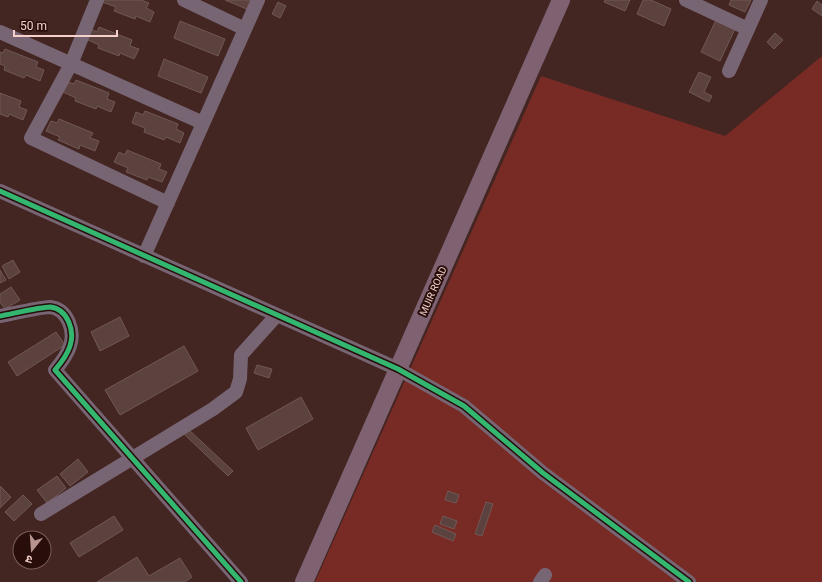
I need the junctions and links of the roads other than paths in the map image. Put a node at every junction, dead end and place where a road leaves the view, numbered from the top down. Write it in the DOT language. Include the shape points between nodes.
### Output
graph roads {
  1 [pos="97,0"];
  2 [pos="184,0"];
  3 [pos="258,0"];
  4 [pos="561,0"];
  5 [pos="686,0"];
  6 [pos="761,0"];
  7 [pos="245,29"];
  8 [pos="748,29"];
  9 [pos="0,32"];
  10 [pos="71,64"];
  11 [pos="729,71"];
  12 [pos="203,123"];
  13 [pos="0,191"];
  14 [pos="168,203"];
  15 [pos="144,256"];
  16 [pos="277,315"];
  17 [pos="0,316"];
  18 [pos="398,369"];
  19 [pos="133,457"];
  20 [pos="41,514"];
  21 [pos="241,582"];
  22 [pos="304,582"];
  23 [pos="689,582"];
  1 -- 10 [label="street"];
  2 -- 7 [label="street"];
  3 -- 7 [label="street"];
  4 -- 18 [label="main road, MUIR ROAD"];
  5 -- 8 [label="street"];
  6 -- 8 [label="street"];
  7 -- 12 [label="street"];
  8 -- 11 [label="street"];
  9 -- 10 [label="street"];
  10 -- 12 [label="street"];
  10 -- 14 [label="street" via="31,138"];
  12 -- 14 [label="street"];
  13 -- 15 [label="street"];
  14 -- 15 [label="street"];
  15 -- 16 [label="street"];
  16 -- 18 [label="street"];
  16 -- 19 [label="street" via="241,355 240,379 236,392 213,409"];
  17 -- 19 [label="street" via="49,307 61,312 69,320 72,332 70,346 55,370"];
  18 -- 22 [label="main road, MUIR ROAD"];
  18 -- 23 [label="street" via="464,406 543,473"];
  19 -- 20 [label="street"];
  19 -- 21 [label="street"];
}
